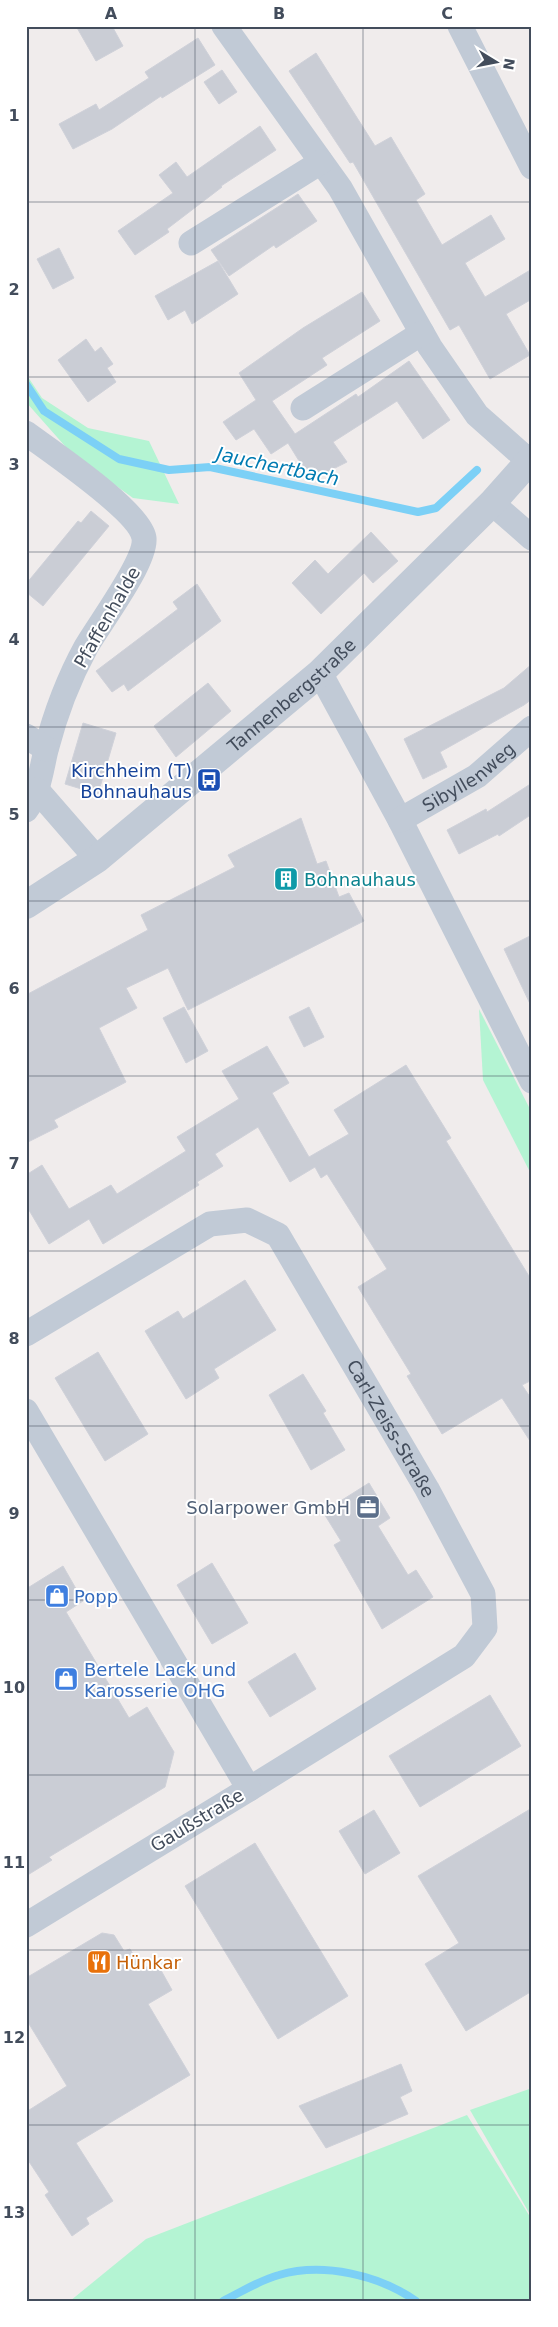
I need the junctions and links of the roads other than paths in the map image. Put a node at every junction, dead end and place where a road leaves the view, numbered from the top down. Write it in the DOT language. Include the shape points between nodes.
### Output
graph roads {
  1 [pos="224,26"];
  2 [pos="460,26"];
  3 [pos="321,162"];
  4 [pos="532,167"];
  5 [pos="191,243"];
  6 [pos="422,333"];
  7 [pos="303,408"];
  8 [pos="26,433"];
  9 [pos="531,460"];
  10 [pos="492,502"];
  11 [pos="532,538"];
  12 [pos="320,673"];
  13 [pos="532,728"];
  14 [pos="36,743"];
  15 [pos="32,800"];
  16 [pos="400,820"];
  17 [pos="97,859"];
  18 [pos="26,905"];
  19 [pos="525,1050"];
  20 [pos="532,1081"];
  21 [pos="26,1334"];
  22 [pos="26,1411"];
  23 [pos="249,1789"];
  24 [pos="26,1925"];
  1 -- 3 [label="street"];
  2 -- 4 [label="street"];
  3 -- 5 [label="street"];
  3 -- 6 [label="street" via="340,188"];
  6 -- 7 [label="street"];
  6 -- 9 [label="street" via="477,415"];
  8 -- 14 [label="street, Pfaffenhalde" via="135,519 144,538 141,558 85,649 60,706"];
  9 -- 10 [label="street, Tannenbergstraße"];
  10 -- 11 [label="street"];
  10 -- 12 [label="street, Tannenbergstraße"];
  12 -- 16 [label="street"];
  12 -- 17 [label="street, Tannenbergstraße"];
  13 -- 16 [label="street, Sibyllenweg" via="477,776"];
  14 -- 15 [label="street, Pfaffenhalde"];
  15 -- 17 [label="street, Pfaffenhalde"];
  16 -- 19 [label="street"];
  17 -- 18 [label="street, Tannenbergstraße"];
  19 -- 20 [label="street"];
  21 -- 23 [label="street, Carl-Zeiss-Straße" via="210,1224 248,1220 278,1235 427,1489 483,1594 484,1628 464,1656"];
  22 -- 23 [label="street, Gaußstraße"];
  23 -- 24 [label="street, Gaußstraße"];
}
